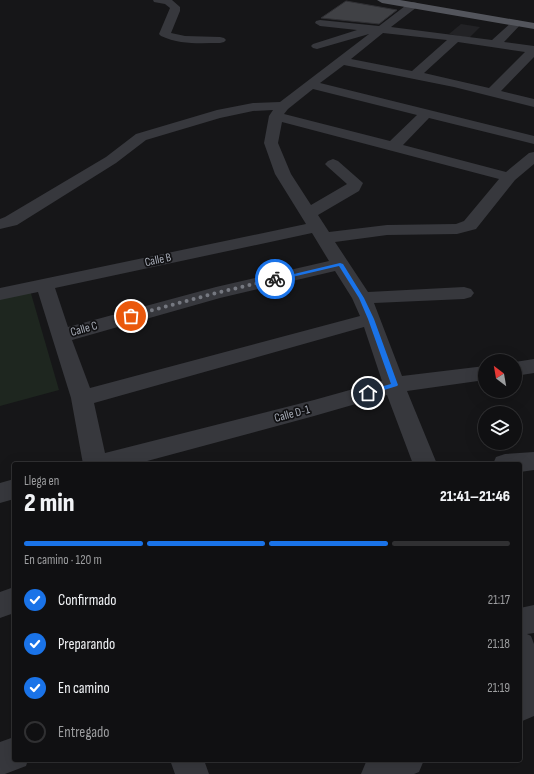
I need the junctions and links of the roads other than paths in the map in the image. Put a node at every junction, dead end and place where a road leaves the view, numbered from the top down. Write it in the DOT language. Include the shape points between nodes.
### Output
graph roads {
  1 [pos="158,0"];
  2 [pos="382,0"];
  3 [pos="413,5"];
  4 [pos="320,23"];
  5 [pos="517,23"];
  6 [pos="534,26"];
  7 [pos="375,29"];
  8 [pos="456,38"];
  9 [pos="220,40"];
  10 [pos="495,44"];
  11 [pos="317,46"];
  12 [pos="534,50"];
  13 [pos="343,61"];
  14 [pos="415,75"];
  15 [pos="310,85"];
  16 [pos="491,93"];
  17 [pos="534,103"];
  18 [pos="280,111"];
  19 [pos="426,114"];
  20 [pos="534,140"];
  21 [pos="392,146"];
  22 [pos="534,156"];
  23 [pos="333,164"];
  24 [pos="509,177"];
  25 [pos="0,224"];
  26 [pos="316,226"];
  27 [pos="340,264"];
  28 [pos="45,284"];
  29 [pos="464,293"];
  30 [pos="0,294"];
  31 [pos="362,298"];
  32 [pos="371,319"];
  33 [pos="61,336"];
  34 [pos="534,366"];
  35 [pos="522,368"];
  36 [pos="478,374"];
  37 [pos="394,385"];
  38 [pos="82,398"];
  39 [pos="534,461"];
  40 [pos="95,462"];
  41 [pos="109,462"];
  42 [pos="424,462"];
  43 [pos="522,462"];
  44 [pos="12,490"];
  45 [pos="0,493"];
  46 [pos="12,601"];
  47 [pos="0,605"];
  48 [pos="534,620"];
  49 [pos="522,622"];
  50 [pos="522,651"];
  51 [pos="534,681"];
  52 [pos="534,700"];
  53 [pos="522,705"];
  54 [pos="12,755"];
  55 [pos="0,759"];
  56 [pos="189,762"];
  57 [pos="403,762"];
  58 [pos="192,774"];
  59 [pos="378,774"];
  1 -- 9 [label="street" via="175,7 165,34 182,39"];
  2 -- 3 [label="main road"];
  3 -- 5 [label="main road"];
  3 -- 7 [label="street"];
  4 -- 7 [label="street"];
  5 -- 6 [label="main road"];
  5 -- 10 [label="street"];
  7 -- 8 [label="street"];
  7 -- 11 [label="street"];
  7 -- 13 [label="street"];
  8 -- 10 [label="street"];
  8 -- 14 [label="street"];
  10 -- 12 [label="street"];
  12 -- 16 [label="street"];
  13 -- 14 [label="street"];
  13 -- 15 [label="street"];
  14 -- 16 [label="street"];
  15 -- 18 [label="street"];
  15 -- 19 [label="street"];
  16 -- 17 [label="street"];
  18 -- 21 [label="street"];
  18 -- 25 [label="street" via="253,107 217,114 141,137 111,160 11,221"];
  18 -- 26 [label="street" via="271,143 283,174"];
  19 -- 20 [label="street"];
  19 -- 21 [label="street"];
  21 -- 24 [label="street"];
  22 -- 24 [label="street"];
  23 -- 26 [label="street" via="355,183"];
  24 -- 26 [label="street" via="470,225 457,229 386,230"];
  26 -- 27 [label="street"];
  26 -- 28 [label="street, Calle B"];
  27 -- 31 [label="street"];
  27 -- 33 [label="street, Calle C" via="216,293"];
  28 -- 30 [label="street, Calle B"];
  28 -- 33 [label="street"];
  29 -- 31 [label="street"];
  31 -- 32 [label="street"];
  32 -- 37 [label="street"];
  32 -- 38 [label="street"];
  33 -- 38 [label="street"];
  34 -- 35 [label="street"];
  36 -- 37 [label="street, Calle D-1"];
  37 -- 41 [label="street, Calle D-1"];
  37 -- 42 [label="street"];
  38 -- 40 [label="street"];
  39 -- 43 [label="street"];
  44 -- 45 [label="street"];
  46 -- 47 [label="street"];
  48 -- 49 [label="street"];
  50 -- 51 [label="street"];
  52 -- 53 [label="street"];
  54 -- 55 [label="street"];
  56 -- 58 [label="street"];
  57 -- 59 [label="street"];
}
